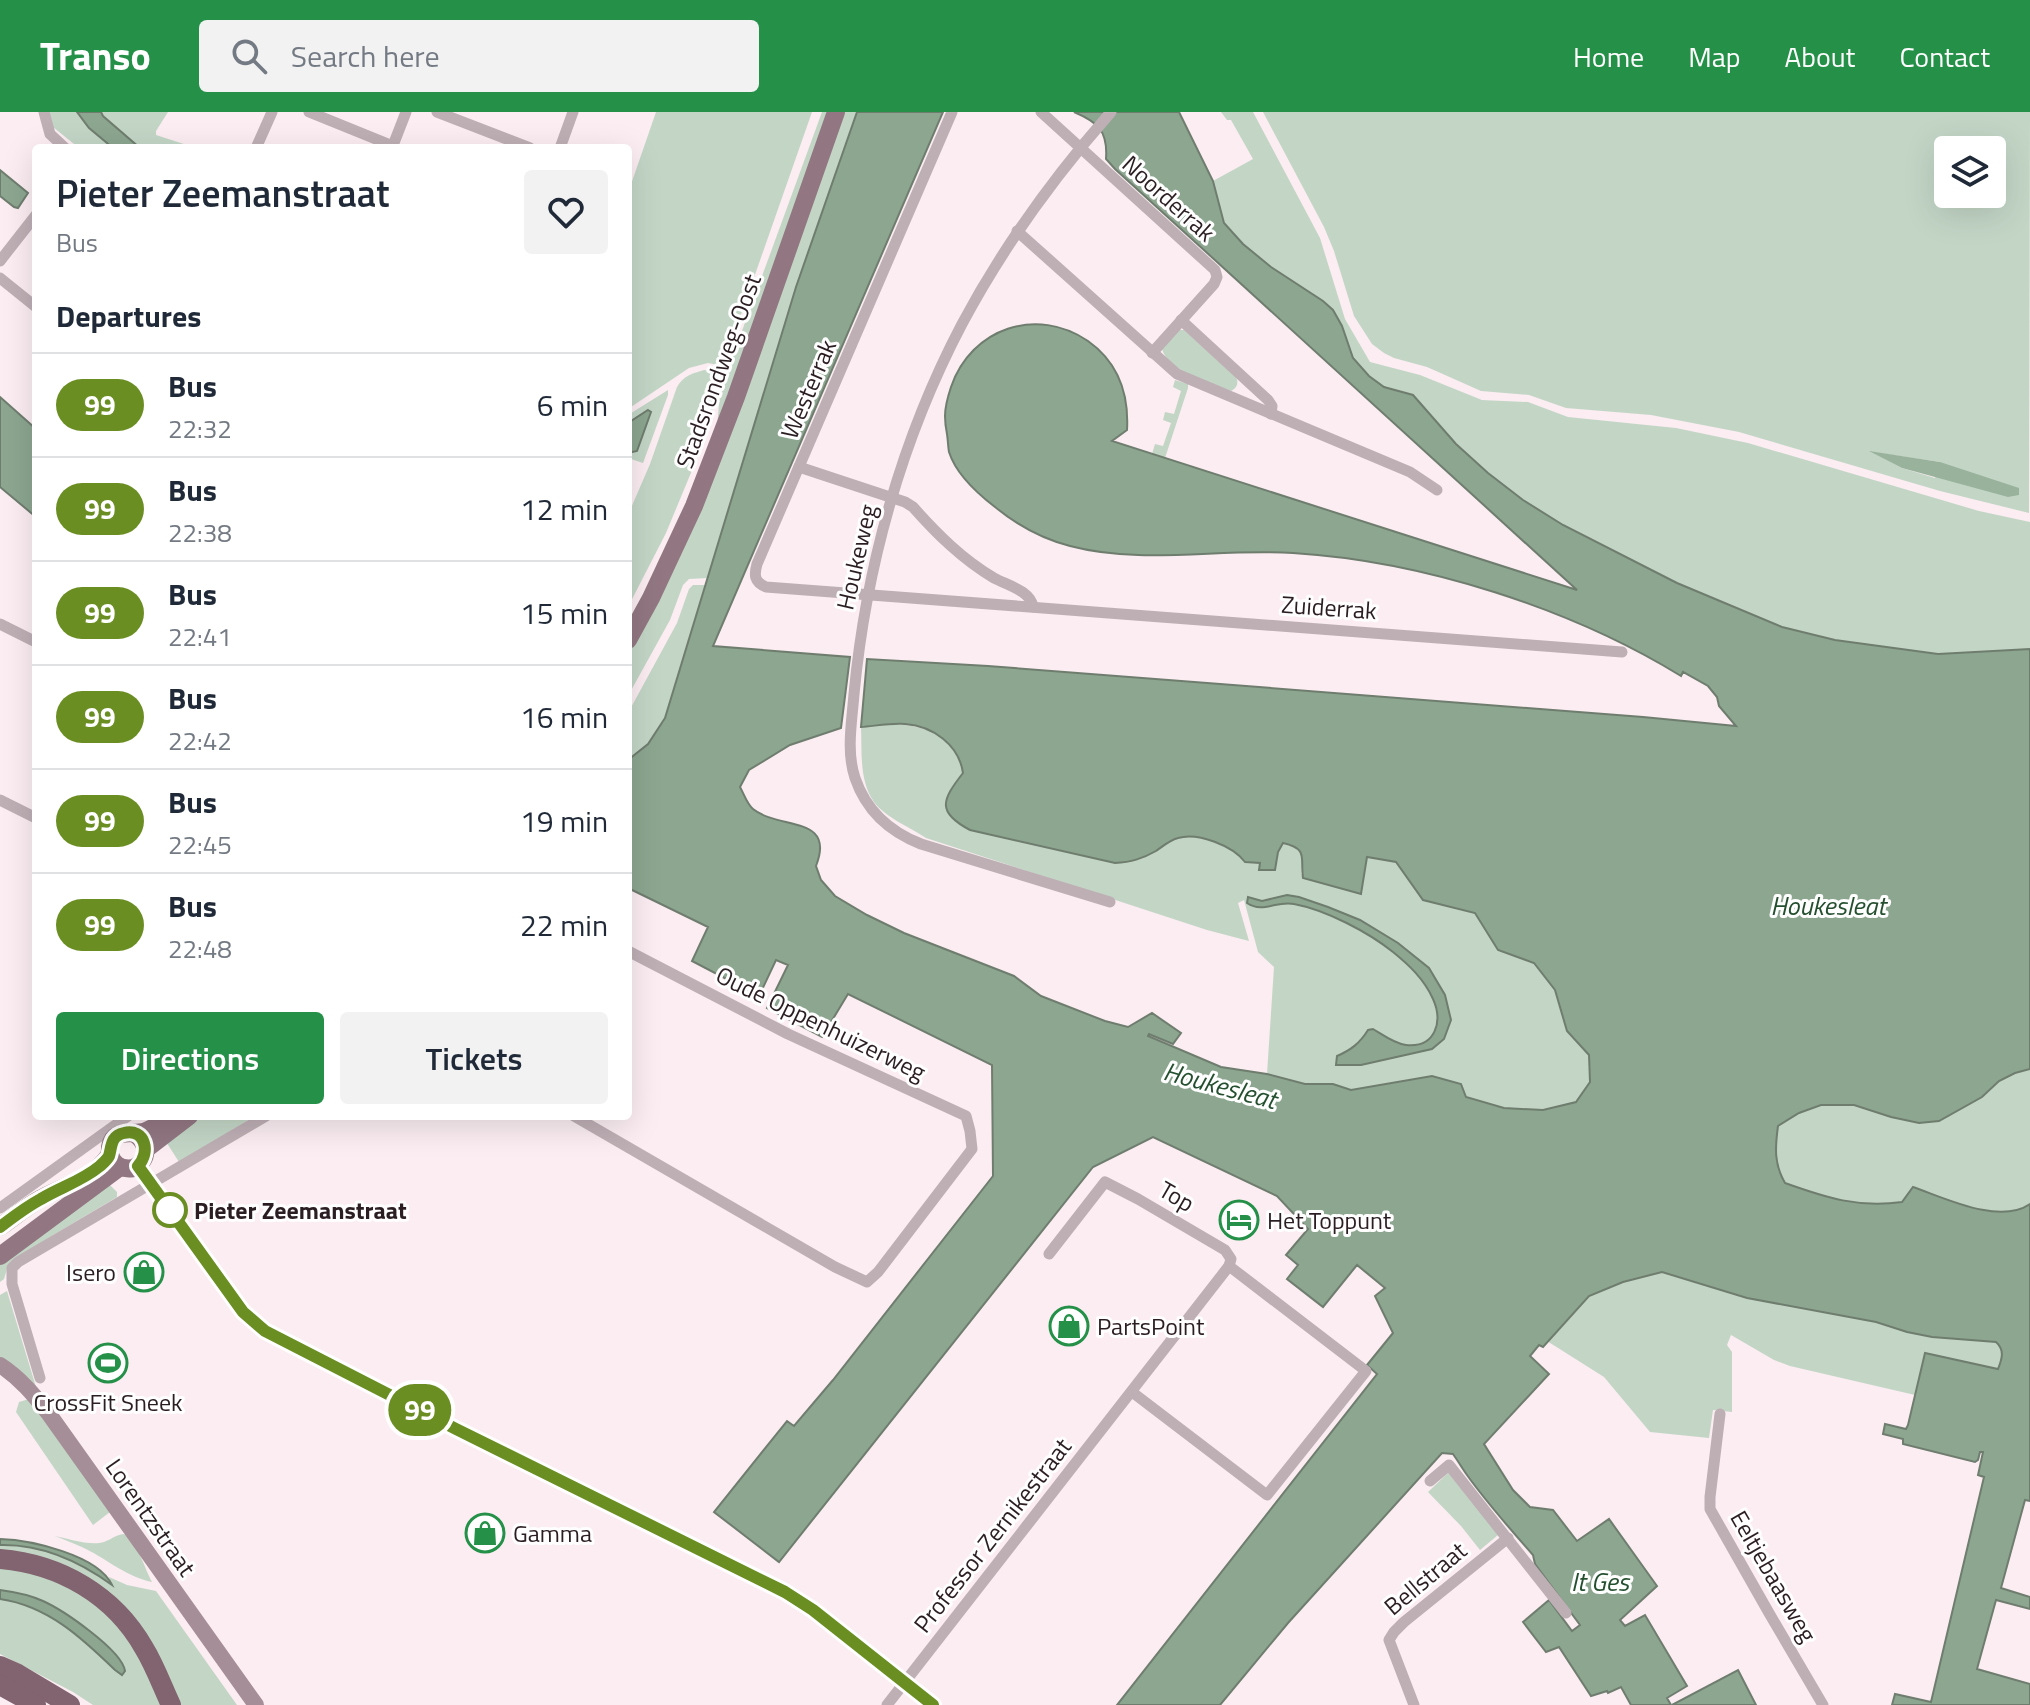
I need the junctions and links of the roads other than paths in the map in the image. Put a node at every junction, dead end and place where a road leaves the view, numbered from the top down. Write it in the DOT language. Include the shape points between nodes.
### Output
graph roads {
  1 [pos="44,112"];
  2 [pos="272,112"];
  3 [pos="309,112"];
  4 [pos="406,112"];
  5 [pos="437,112"];
  6 [pos="573,112"];
  7 [pos="836,112"];
  8 [pos="952,112"];
  9 [pos="1041,112"];
  10 [pos="1111,112"];
  11 [pos="61,144"];
  12 [pos="258,144"];
  13 [pos="385,144"];
  14 [pos="393,144"];
  15 [pos="520,144"];
  16 [pos="561,144"];
  17 [pos="1081,147"];
  18 [pos="32,220"];
  19 [pos="1017,231"];
  20 [pos="0,261"];
  21 [pos="0,278"];
  22 [pos="32,304"];
  23 [pos="1181,320"];
  24 [pos="1152,353"];
  25 [pos="1271,414"];
  26 [pos="799,467"];
  27 [pos="1437,490"];
  28 [pos="892,498"];
  29 [pos="867,595"];
  30 [pos="1033,607"];
  31 [pos="0,624"];
  32 [pos="632,633"];
  33 [pos="32,640"];
  34 [pos="1622,652"];
  35 [pos="0,800"];
  36 [pos="32,816"];
  37 [pos="1110,902"];
  38 [pos="632,953"];
  39 [pos="122,1120"];
  40 [pos="167,1120"];
  41 [pos="183,1120"];
  42 [pos="259,1120"];
  43 [pos="581,1120"];
  44 [pos="130,1154"];
  45 [pos="151,1184"];
  46 [pos="0,1208"];
  47 [pos="0,1227"];
  48 [pos="1049,1254"];
  49 [pos="0,1256"];
  50 [pos="1229,1266"];
  51 [pos="0,1365"];
  52 [pos="40,1378"];
  53 [pos="1132,1392"];
  54 [pos="1720,1414"];
  55 [pos="1430,1481"];
  56 [pos="1508,1538"];
  57 [pos="0,1559"];
  58 [pos="1566,1613"];
  59 [pos="0,1666"];
  60 [pos="905,1683"];
  61 [pos="0,1685"];
  62 [pos="36,1705"];
  63 [pos="70,1705"];
  64 [pos="171,1705"];
  65 [pos="256,1705"];
  66 [pos="887,1705"];
  67 [pos="933,1705"];
  68 [pos="1414,1705"];
  69 [pos="1823,1705"];
  1 -- 11 [label="street" via="50,134"];
  2 -- 12 [label="street"];
  3 -- 13 [label="street"];
  4 -- 14 [label="street"];
  5 -- 15 [label="street"];
  6 -- 16 [label="street"];
  7 -- 32 [label="main road, Stadsrondweg-Oost" via="699,493"];
  8 -- 26 [label="street, Westerrak"];
  9 -- 17 [label="street"];
  10 -- 17 [label="street, Houkeweg"];
  17 -- 19 [label="street, Houkeweg"];
  17 -- 23 [label="street, Noorderrak" via="1215,270 1214,284"];
  18 -- 20 [label="street"];
  19 -- 24 [label="street"];
  19 -- 28 [label="street, Houkeweg" via="946,356"];
  21 -- 22 [label="street"];
  23 -- 24 [label="street, Noorderrak"];
  23 -- 25 [label="street" via="1268,400"];
  24 -- 25 [label="street" via="1177,374"];
  25 -- 27 [label="street" via="1410,472"];
  26 -- 28 [label="street"];
  26 -- 29 [label="street, Westerrak" via="755,580 766,587"];
  28 -- 29 [label="street, Houkeweg"];
  28 -- 30 [label="street" via="913,507 975,566 1027,594"];
  29 -- 30 [label="street, Zuiderrak"];
  29 -- 37 [label="street, Houkeweg" via="850,745 866,802 907,838"];
  30 -- 34 [label="street, Zuiderrak"];
  31 -- 33 [label="street"];
  35 -- 36 [label="street"];
  38 -- 43 [label="street, Oude Oppenhuizerweg" via="788,1034 966,1116 972,1149 867,1282"];
  39 -- 46 [label="street"];
  40 -- 44 [label="main road"];
  41 -- 44 [label="main road"];
  42 -- 45 [label="street"];
  44 -- 45 [label="street"];
  44 -- 47 [label="main road" via="106,1161"];
  44 -- 49 [label="main road"];
  45 -- 52 [label="street" via="12,1268"];
  45 -- 60 [label="street" via="243,1312 265,1331 785,1592"];
  48 -- 50 [label="street, Top" via="1105,1182 1214,1243 1229,1255"];
  50 -- 53 [label="street, Professor Zernikestraat"];
  50 -- 53 [label="street, Top" via="1366,1371 1267,1495"];
  51 -- 65 [label="street, Lorentzstraat" via="28,1387 49,1414"];
  53 -- 60 [label="street, Professor Zernikestraat"];
  54 -- 69 [label="street, Eeltjebaasweg" via="1710,1509"];
  55 -- 56 [label="street" via="1449,1465"];
  56 -- 58 [label="street"];
  56 -- 68 [label="street, Bellstraat" via="1389,1640"];
  57 -- 64 [label="highway" via="55,1571 110,1604 143,1645"];
  59 -- 63 [label="highway"];
  60 -- 66 [label="street, Professor Zernikestraat"];
  60 -- 67 [label="street"];
  61 -- 62 [label="highway"];
}
